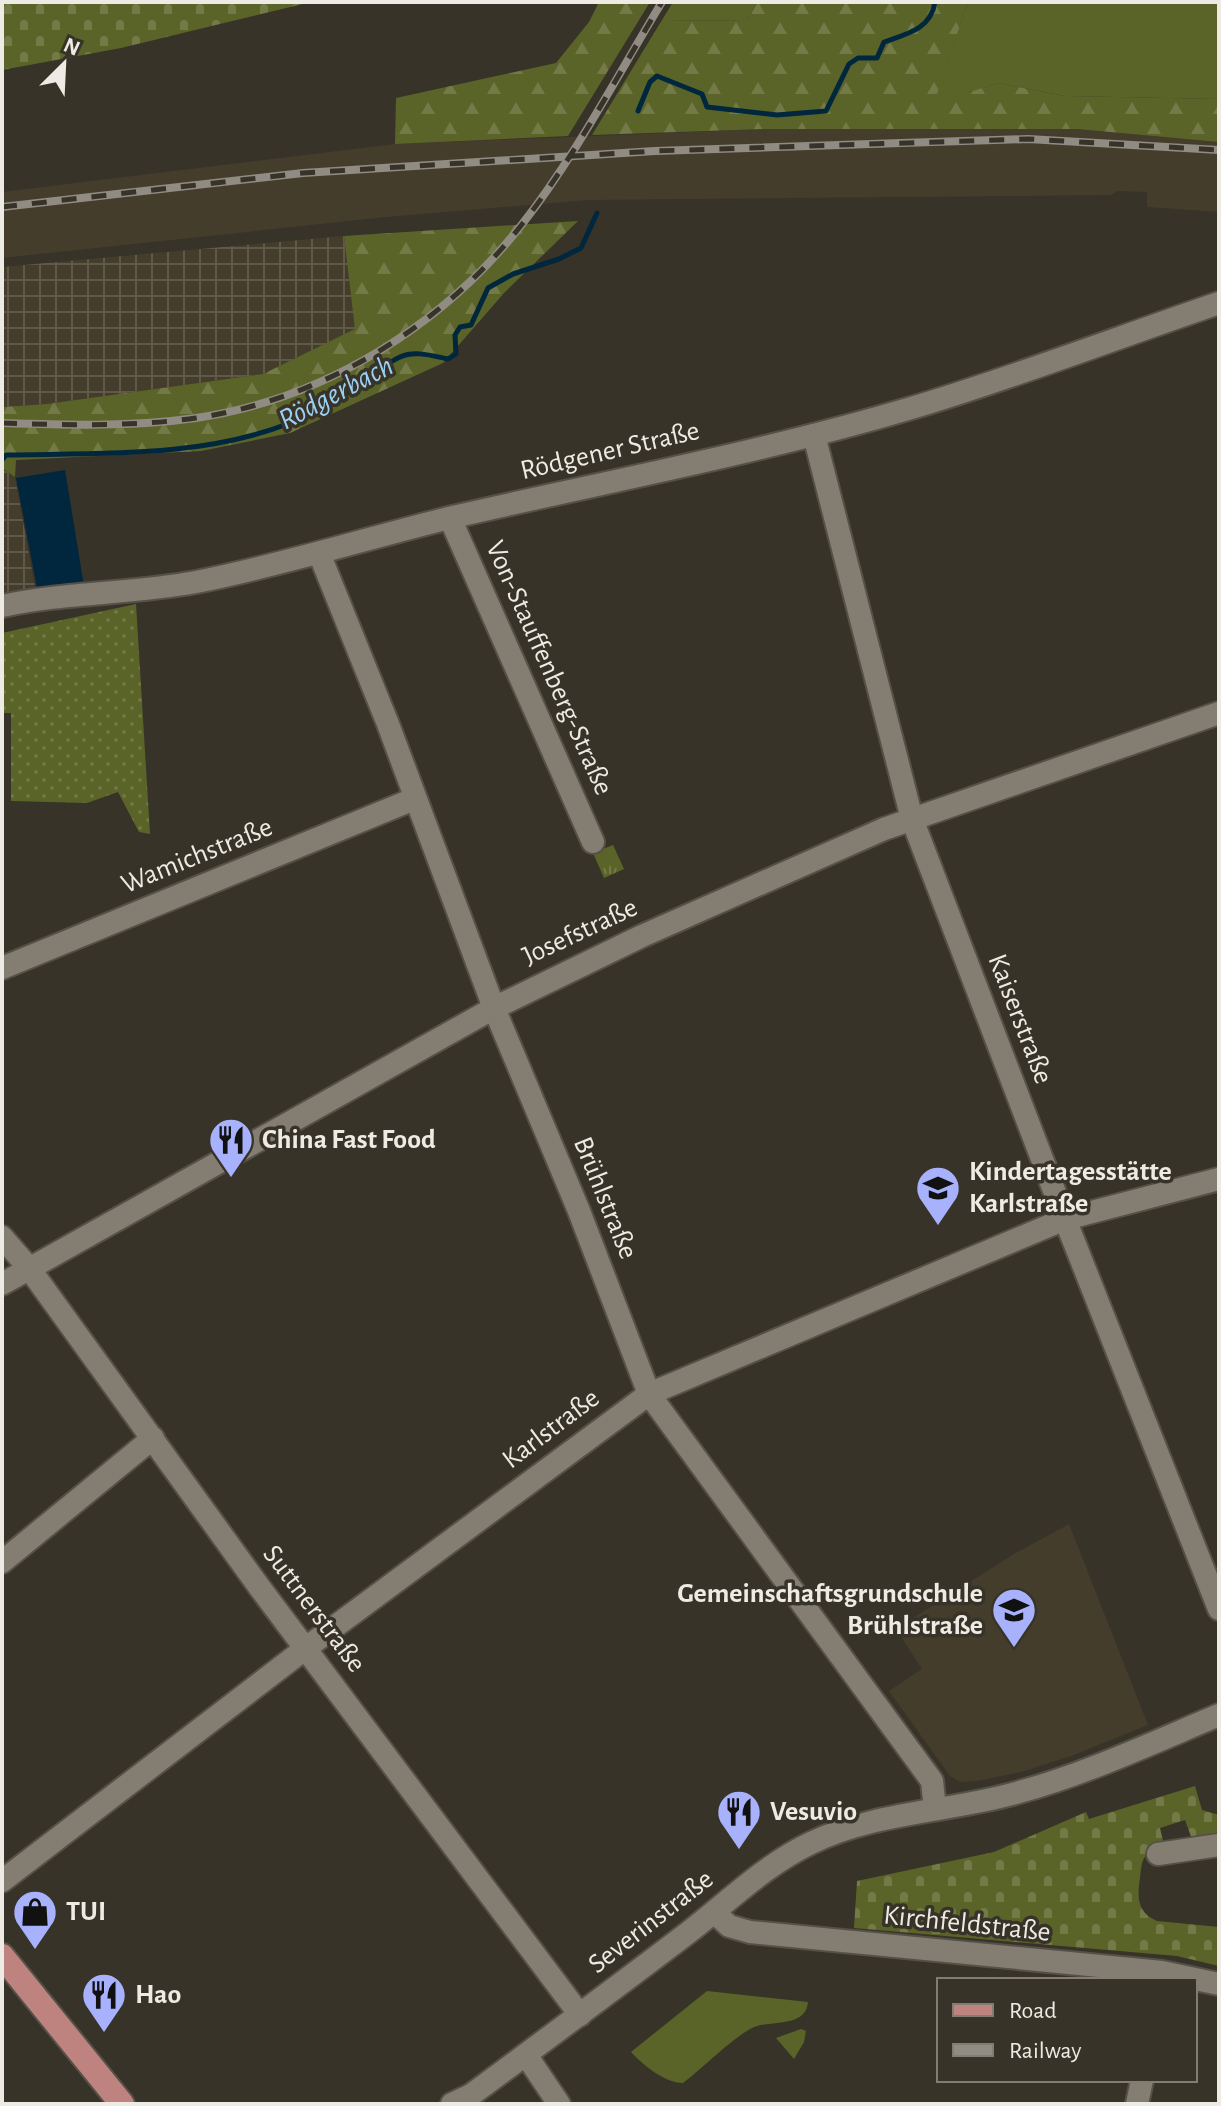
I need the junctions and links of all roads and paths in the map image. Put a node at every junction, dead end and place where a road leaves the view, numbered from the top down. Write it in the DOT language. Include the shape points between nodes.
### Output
graph roads {
  1 [pos="1219,303"];
  2 [pos="814,435"];
  3 [pos="450,518"];
  4 [pos="319,553"];
  5 [pos="2,606"];
  6 [pos="1219,713"];
  7 [pos="414,799"];
  8 [pos="912,819"];
  9 [pos="593,842"];
  10 [pos="2,968"];
  11 [pos="494,1008"];
  12 [pos="1219,1179"];
  13 [pos="1065,1219"];
  14 [pos="2,1237"];
  15 [pos="29,1268"];
  16 [pos="2,1284"];
  17 [pos="649,1394"];
  18 [pos="153,1438"];
  19 [pos="2,1562"];
  20 [pos="1219,1609"];
  21 [pos="306,1648"];
  22 [pos="1219,1715"];
  23 [pos="935,1809"];
  24 [pos="1219,1845"];
  25 [pos="1158,1854"];
  26 [pos="2,1881"];
  27 [pos="714,1912"];
  28 [pos="2,1956"];
  29 [pos="1161,1976"];
  30 [pos="1197,1981"];
  31 [pos="1219,1984"];
  32 [pos="580,2015"];
  33 [pos="526,2055"];
  34 [pos="1142,2082"];
  35 [pos="465,2101"];
  36 [pos="122,2104"];
  37 [pos="559,2104"];
  38 [pos="1137,2104"];
  1 -- 2 [label="street, Rödgener Straße" via="910,409"];
  2 -- 3 [label="street, Rödgener Straße"];
  2 -- 8 [label="street, Kaiserstraße"];
  3 -- 4 [label="street, Rödgener Straße"];
  3 -- 9 [label="street, Von-Stauffenberg-Straße"];
  4 -- 5 [label="street, Rödgener Straße" via="196,582"];
  4 -- 7 [label="street, Brühlstraße"];
  6 -- 8 [label="street, Josefstraße"];
  7 -- 10 [label="street, Wamichstraße"];
  7 -- 11 [label="street, Brühlstraße"];
  8 -- 11 [label="street, Josefstraße" via="642,936"];
  8 -- 13 [label="street, Kaiserstraße"];
  11 -- 15 [label="street, Josefstraße"];
  11 -- 17 [label="street, Brühlstraße"];
  12 -- 13 [label="street, Karlstraße"];
  13 -- 17 [label="street, Karlstraße"];
  13 -- 20 [label="street, Kaiserstraße"];
  14 -- 15 [label="street, Suttnerstraße"];
  15 -- 16 [label="street, Josefstraße"];
  15 -- 18 [label="street, Suttnerstraße"];
  17 -- 21 [label="street, Karlstraße"];
  17 -- 23 [label="street, Brühlstraße" via="932,1781"];
  18 -- 19 [label="street"];
  18 -- 21 [label="street, Suttnerstraße"];
  21 -- 26 [label="street, Karlstraße"];
  21 -- 32 [label="street, Suttnerstraße"];
  22 -- 23 [label="street, Severinstraße" via="1073,1774 1015,1793"];
  23 -- 27 [label="street, Severinstraße" via="849,1827 809,1844 760,1873"];
  24 -- 25 [label="street"];
  27 -- 29 [label="street, Kirchfeldstraße" via="729,1926 750,1932"];
  27 -- 32 [label="street, Severinstraße"];
  28 -- 36 [label="main road"];
  30 -- 31 [label="street, Kirchfeldstraße"];
  32 -- 33 [label="street, Severinstraße"];
  33 -- 35 [label="street, Severinstraße"];
  33 -- 37 [label="street"];
  34 -- 38 [label="street"];
}
